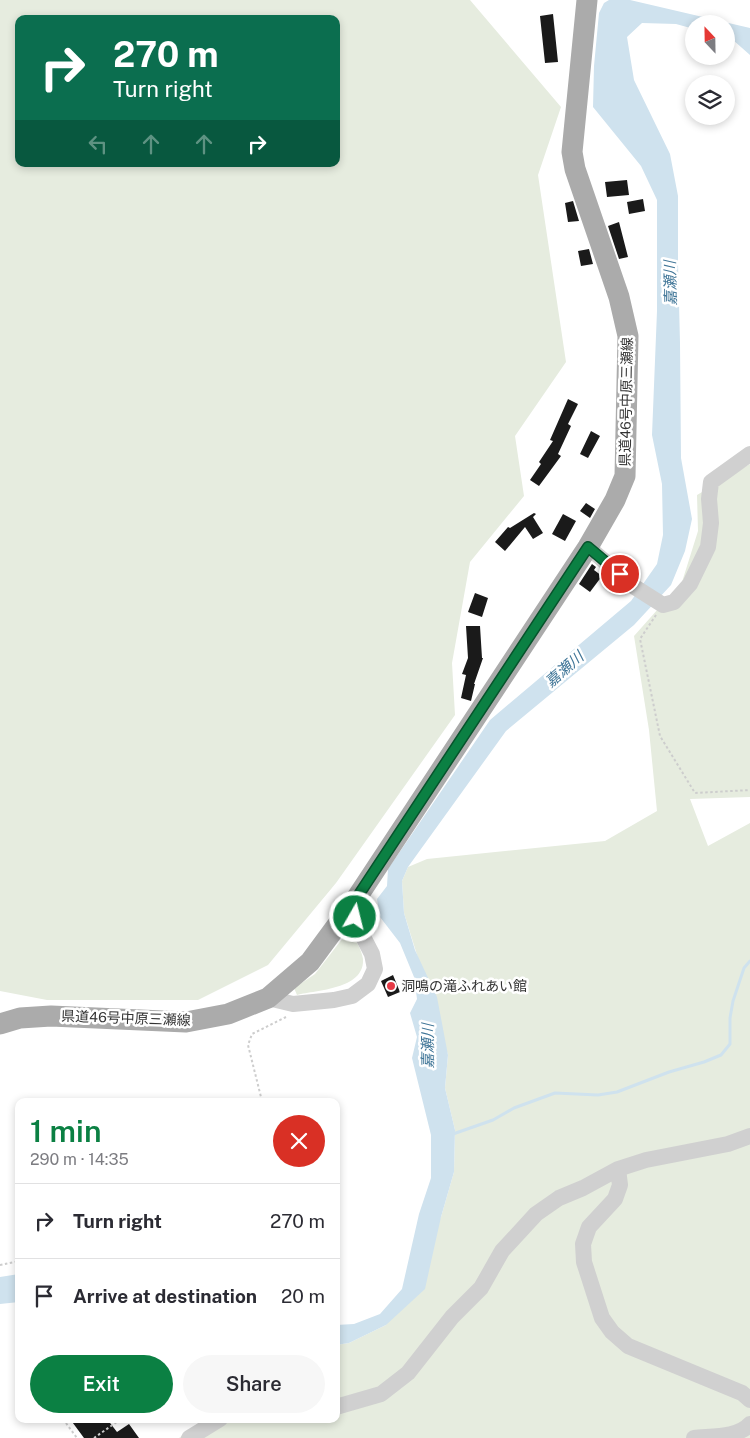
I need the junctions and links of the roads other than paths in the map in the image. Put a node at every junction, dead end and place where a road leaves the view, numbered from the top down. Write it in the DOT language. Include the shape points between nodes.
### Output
graph roads {
  1 [pos="588,0"];
  2 [pos="749,453"];
  3 [pos="588,547"];
  4 [pos="352,905"];
  5 [pos="268,998"];
  6 [pos="0,1024"];
  7 [pos="750,1136"];
  8 [pos="618,1169"];
  9 [pos="750,1400"];
  10 [pos="340,1406"];
  11 [pos="213,1423"];
  12 [pos="750,1424"];
  13 [pos="188,1438"];
  14 [pos="694,1438"];
  1 -- 3 [label="main road, 県道46号中原三瀬線" via="572,152 619,297 628,336 625,476"];
  2 -- 3 [label="street" via="711,482 708,547 690,584 674,602 663,605 633,586"];
  3 -- 4 [label="main road, 県道46号中原三瀬線"];
  4 -- 5 [label="main road, 県道46号中原三瀬線" via="310,962"];
  4 -- 5 [label="street" via="359,929 372,954 375,969 368,984 352,996 334,1000 293,1004"];
  5 -- 6 [label="main road, 県道46号中原三瀬線" via="228,1014 186,1022 51,1016 20,1018"];
  7 -- 8 [label="street"];
  8 -- 9 [label="street" via="620,1185 614,1199 589,1227 582,1244 584,1262 602,1318 628,1346 742,1393"];
  8 -- 10 [label="street" via="559,1198 536,1214 502,1251 481,1288 452,1317 408,1373 381,1394"];
  11 -- 13 [label="street"];
  12 -- 14 [label="street" via="734,1433"];
}
